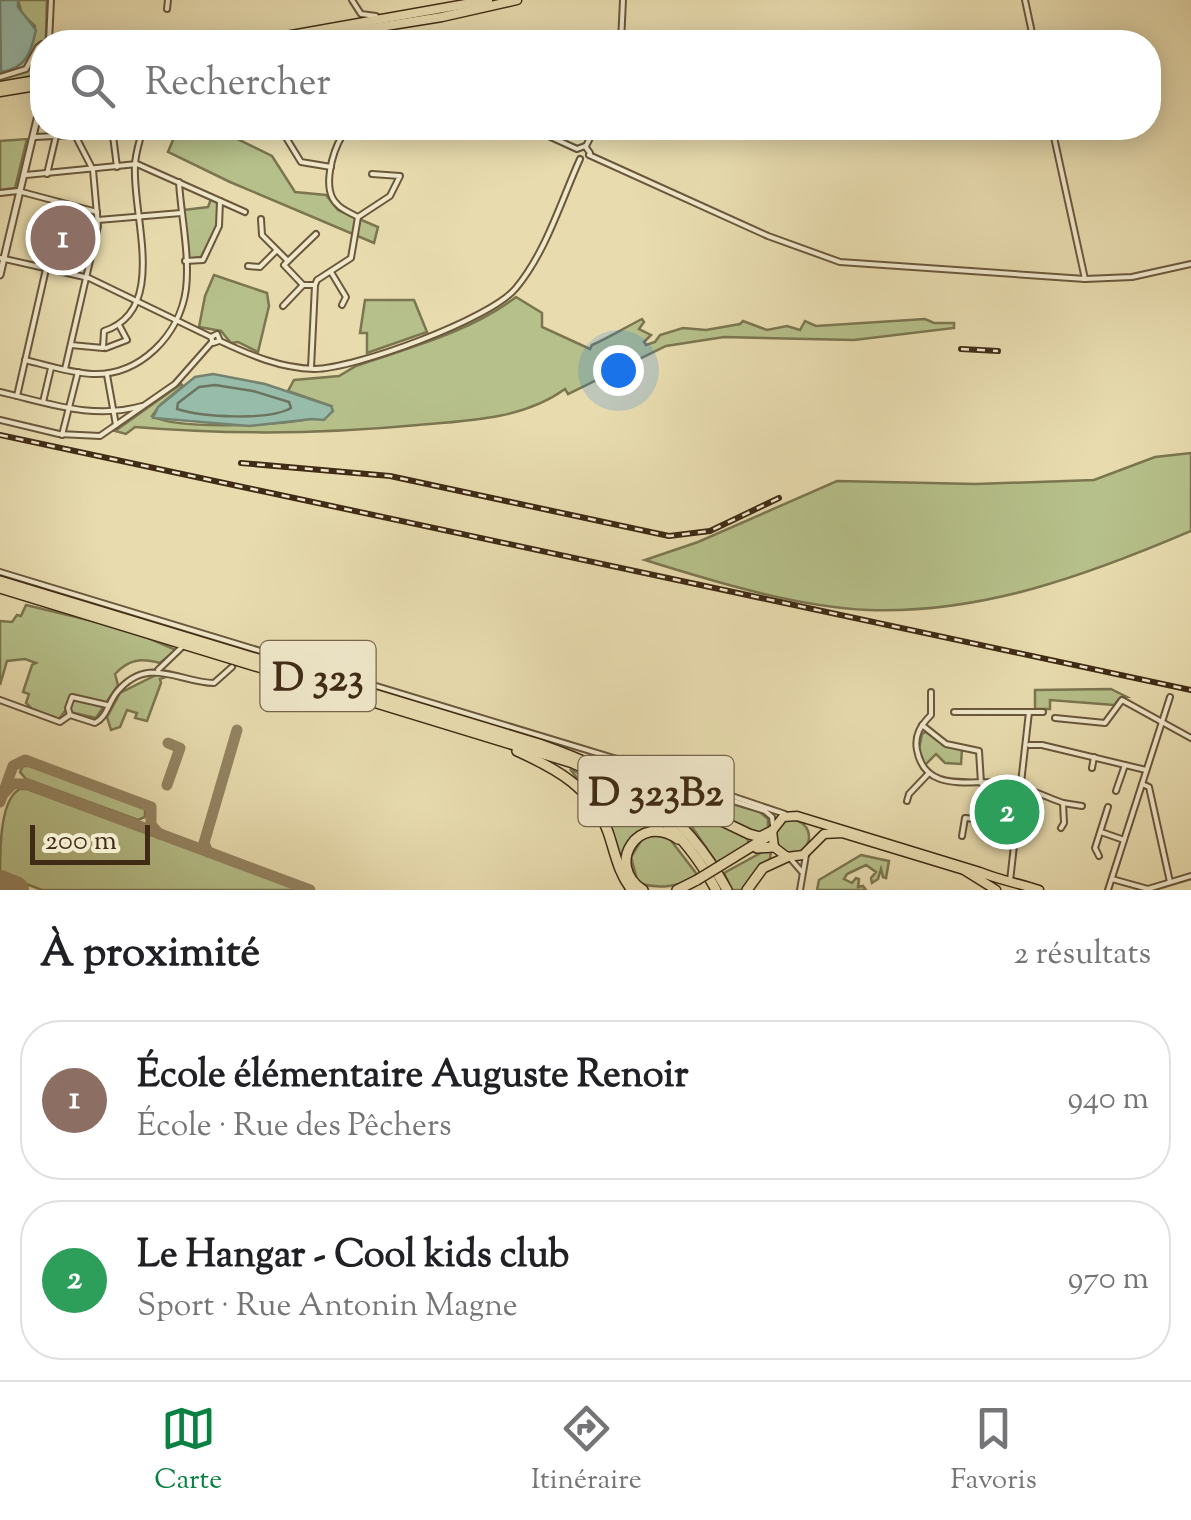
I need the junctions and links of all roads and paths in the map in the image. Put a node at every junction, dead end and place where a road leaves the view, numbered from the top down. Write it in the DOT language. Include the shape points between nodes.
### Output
graph roads {
  1 [pos="51,0"];
  2 [pos="168,0"];
  3 [pos="352,0"];
  4 [pos="488,0"];
  5 [pos="518,0"];
  6 [pos="623,0"];
  7 [pos="1025,0"];
  8 [pos="167,9"];
  9 [pos="410,15"];
  10 [pos="48,30"];
  11 [pos="322,30"];
  12 [pos="358,30"];
  13 [pos="621,30"];
  14 [pos="1031,30"];
  15 [pos="30,62"];
  16 [pos="0,77"];
  17 [pos="30,83"];
  18 [pos="0,89"];
  19 [pos="33,140"];
  20 [pos="55,140"];
  21 [pos="78,140"];
  22 [pos="113,140"];
  23 [pos="140,140"];
  24 [pos="286,140"];
  25 [pos="339,140"];
  26 [pos="557,140"];
  27 [pos="589,140"];
  28 [pos="1055,140"];
  29 [pos="586,146"];
  30 [pos="577,149"];
  31 [pos="590,155"];
  32 [pos="580,159"];
  33 [pos="134,165"];
  34 [pos="116,167"];
  35 [pos="332,167"];
  36 [pos="93,170"];
  37 [pos="47,174"];
  38 [pos="372,174"];
  39 [pos="24,175"];
  40 [pos="179,182"];
  41 [pos="20,192"];
  42 [pos="0,193"];
  43 [pos="220,201"];
  44 [pos="97,212"];
  45 [pos="245,212"];
  46 [pos="181,213"];
  47 [pos="139,217"];
  48 [pos="358,217"];
  49 [pos="260,219"];
  50 [pos="98,220"];
  51 [pos="316,234"];
  52 [pos="275,252"];
  53 [pos="2,258"];
  54 [pos="185,261"];
  55 [pos="286,263"];
  56 [pos="1191,264"];
  57 [pos="248,266"];
  58 [pos="46,268"];
  59 [pos="331,272"];
  60 [pos="0,276"];
  61 [pos="87,278"];
  62 [pos="1086,279"];
  63 [pos="303,284"];
  64 [pos="315,286"];
  65 [pos="137,302"];
  66 [pos="282,306"];
  67 [pos="342,306"];
  68 [pos="175,320"];
  69 [pos="119,325"];
  70 [pos="211,340"];
  71 [pos="71,345"];
  72 [pos="104,348"];
  73 [pos="25,360"];
  74 [pos="51,366"];
  75 [pos="65,369"];
  76 [pos="312,369"];
  77 [pos="78,372"];
  78 [pos="107,373"];
  79 [pos="0,392"];
  80 [pos="17,396"];
  81 [pos="43,402"];
  82 [pos="146,404"];
  83 [pos="69,410"];
  84 [pos="114,412"];
  85 [pos="0,420"];
  86 [pos="116,425"];
  87 [pos="62,435"];
  88 [pos="0,572"];
  89 [pos="0,584"];
  90 [pos="133,627"];
  91 [pos="182,647"];
  92 [pos="232,666"];
  93 [pos="158,670"];
  94 [pos="931,692"];
  95 [pos="1170,696"];
  96 [pos="364,698"];
  97 [pos="0,700"];
  98 [pos="110,702"];
  99 [pos="954,712"];
  100 [pos="1029,712"];
  101 [pos="1043,712"];
  102 [pos="70,715"];
  103 [pos="1055,718"];
  104 [pos="1105,722"];
  105 [pos="922,724"];
  106 [pos="1163,726"];
  107 [pos="1116,728"];
  108 [pos="482,735"];
  109 [pos="1191,738"];
  110 [pos="538,744"];
  111 [pos="1028,746"];
  112 [pos="1094,757"];
  113 [pos="611,759"];
  114 [pos="1125,765"];
  115 [pos="1092,768"];
  116 [pos="1146,770"];
  117 [pos="928,773"];
  118 [pos="981,783"];
  119 [pos="1142,784"];
  120 [pos="1020,787"];
  121 [pos="1116,792"];
  122 [pos="907,801"];
  123 [pos="1064,803"];
  124 [pos="1082,806"];
  125 [pos="1108,807"];
  126 [pos="790,816"];
  127 [pos="804,819"];
  128 [pos="1017,823"];
  129 [pos="1061,828"];
  130 [pos="773,829"];
  131 [pos="1100,832"];
  132 [pos="962,836"];
  133 [pos="1124,840"];
  134 [pos="774,847"];
  135 [pos="810,847"];
  136 [pos="691,850"];
  137 [pos="1099,856"];
  138 [pos="788,857"];
  139 [pos="724,866"];
  140 [pos="803,876"];
  141 [pos="1191,876"];
  142 [pos="1112,879"];
  143 [pos="698,881"];
  144 [pos="1010,881"];
  145 [pos="1170,882"];
  146 [pos="997,887"];
  147 [pos="632,890"];
  148 [pos="643,890"];
  149 [pos="676,890"];
  150 [pos="686,890"];
  151 [pos="716,890"];
  152 [pos="726,890"];
  153 [pos="747,890"];
  154 [pos="800,890"];
  155 [pos="1039,890"];
  156 [pos="1108,890"];
  1 -- 10 [label="street"];
  2 -- 8 [label="street"];
  3 -- 9 [label="street" via="366,16"];
  4 -- 9 [label="main road"];
  5 -- 12 [label="main road"];
  6 -- 13 [label="street"];
  7 -- 14 [label="street"];
  9 -- 11 [label="main road"];
  15 -- 16 [label="street"];
  17 -- 18 [label="main road"];
  19 -- 39 [label="street"];
  20 -- 37 [label="street"];
  21 -- 36 [label="street"];
  22 -- 34 [label="street"];
  23 -- 33 [label="street"];
  24 -- 35 [label="street" via="300,162"];
  25 -- 35 [label="street"];
  26 -- 30 [label="street"];
  27 -- 29 [label="street"];
  28 -- 62 [label="street"];
  29 -- 30 [label="street"];
  29 -- 31 [label="street"];
  30 -- 32 [label="street"];
  31 -- 32 [label="street"];
  31 -- 62 [label="street" via="840,262"];
  32 -- 76 [label="street" via="532,263 503,301 474,319 371,356"];
  33 -- 34 [label="street"];
  33 -- 40 [label="street"];
  33 -- 47 [label="street"];
  34 -- 36 [label="street"];
  35 -- 48 [label="street" via="333,200"];
  36 -- 37 [label="street"];
  36 -- 44 [label="street"];
  37 -- 39 [label="street"];
  38 -- 48 [label="street" via="400,176 390,196"];
  39 -- 41 [label="street"];
  40 -- 43 [label="street"];
  40 -- 46 [label="street"];
  41 -- 42 [label="street"];
  41 -- 44 [label="street"];
  41 -- 53 [label="street"];
  43 -- 45 [label="street"];
  43 -- 54 [label="street" via="219,226 202,260"];
  44 -- 50 [label="street"];
  46 -- 47 [label="street"];
  46 -- 54 [label="street"];
  47 -- 50 [label="street"];
  47 -- 65 [label="street" via="143,277"];
  48 -- 59 [label="street" via="351,258"];
  49 -- 52 [label="street"];
  50 -- 61 [label="street"];
  51 -- 55 [label="street"];
  52 -- 55 [label="street"];
  52 -- 57 [label="street" via="260,267"];
  53 -- 58 [label="street"];
  53 -- 60 [label="street"];
  54 -- 68 [label="street" via="185,294"];
  55 -- 63 [label="street"];
  56 -- 62 [label="street"];
  58 -- 61 [label="street"];
  58 -- 73 [label="street"];
  59 -- 64 [label="street"];
  59 -- 67 [label="street" via="346,297"];
  61 -- 65 [label="street"];
  61 -- 71 [label="street"];
  63 -- 64 [label="street"];
  63 -- 66 [label="street"];
  64 -- 76 [label="street"];
  65 -- 68 [label="street"];
  65 -- 69 [label="street"];
  68 -- 70 [label="street"];
  68 -- 78 [label="street" via="142,360"];
  69 -- 72 [label="street" via="104,331"];
  69 -- 72 [label="street" via="127,340"];
  70 -- 76 [label="street" via="217,334 267,361"];
  70 -- 82 [label="street" via="175,384"];
  71 -- 72 [label="street"];
  71 -- 75 [label="street"];
  73 -- 74 [label="street"];
  73 -- 80 [label="street"];
  74 -- 75 [label="street"];
  74 -- 81 [label="street"];
  75 -- 77 [label="street"];
  77 -- 78 [label="street"];
  77 -- 83 [label="street"];
  78 -- 84 [label="street"];
  79 -- 80 [label="street"];
  80 -- 81 [label="street"];
  81 -- 83 [label="street"];
  82 -- 84 [label="street"];
  82 -- 86 [label="street"];
  83 -- 84 [label="street"];
  83 -- 87 [label="street"];
  84 -- 86 [label="street"];
  85 -- 87 [label="street"];
  86 -- 87 [label="street" via="98,436"];
  88 -- 113 [label="street"];
  89 -- 90 [label="highway, D 323"];
  89 -- 110 [label="highway, D 323"];
  90 -- 91 [label="highway"];
  90 -- 96 [label="highway, D 323"];
  91 -- 93 [label="street"];
  92 -- 93 [label="street" via="210,684"];
  92 -- 96 [label="highway"];
  93 -- 98 [label="street" via="133,680"];
  94 -- 105 [label="street" via="931,715"];
  95 -- 106 [label="street"];
  96 -- 108 [label="highway, D 323"];
  97 -- 102 [label="street" via="60,722"];
  98 -- 102 [label="street" via="94,724"];
  98 -- 102 [label="street" via="72,697"];
  99 -- 100 [label="street"];
  100 -- 101 [label="street"];
  100 -- 111 [label="street"];
  103 -- 104 [label="street"];
  104 -- 106 [label="street" via="1122,700"];
  104 -- 107 [label="street"];
  105 -- 117 [label="street" via="916,743"];
  105 -- 118 [label="street" via="946,744 979,751"];
  106 -- 109 [label="street"];
  106 -- 116 [label="street"];
  108 -- 136 [label="highway, D 323" via="572,764 639,798"];
  108 -- 147 [label="highway" via="551,766 586,794"];
  110 -- 130 [label="highway, D 323B2" via="604,766 749,834"];
  110 -- 152 [label="highway, D 323" via="631,783 657,802 685,828"];
  111 -- 112 [label="street"];
  111 -- 120 [label="street"];
  112 -- 114 [label="street"];
  112 -- 115 [label="street"];
  113 -- 126 [label="street"];
  113 -- 130 [label="street" via="768,812"];
  114 -- 116 [label="street"];
  114 -- 121 [label="street"];
  116 -- 119 [label="street"];
  117 -- 118 [label="street" via="953,783"];
  117 -- 122 [label="street"];
  118 -- 120 [label="street"];
  119 -- 133 [label="street"];
  119 -- 145 [label="street" via="1150,787"];
  120 -- 123 [label="street"];
  120 -- 128 [label="street"];
  123 -- 124 [label="street"];
  123 -- 129 [label="street"];
  125 -- 131 [label="street"];
  126 -- 127 [label="main road"];
  126 -- 130 [label="main road"];
  127 -- 135 [label="main road" via="812,829"];
  127 -- 146 [label="main road" via="890,842"];
  128 -- 132 [label="street" via="965,818"];
  128 -- 144 [label="street"];
  130 -- 134 [label="main road"];
  130 -- 139 [label="highway"];
  131 -- 133 [label="street"];
  131 -- 137 [label="street"];
  133 -- 142 [label="street"];
  134 -- 138 [label="main road"];
  134 -- 139 [label="highway" via="761,846"];
  135 -- 138 [label="main road"];
  135 -- 140 [label="street"];
  135 -- 146 [label="main road" via="826,833 849,835 964,870"];
  136 -- 148 [label="highway" via="664,832 638,837 626,866"];
  136 -- 151 [label="highway, D 323"];
  138 -- 140 [label="street"];
  138 -- 153 [label="highway" via="762,868"];
  139 -- 143 [label="highway, bridge"];
  140 -- 154 [label="street"];
  141 -- 145 [label="street"];
  142 -- 145 [label="street" via="1148,889"];
  142 -- 156 [label="street"];
  143 -- 149 [label="highway"];
  143 -- 150 [label="highway"];
  144 -- 146 [label="main road"];
  144 -- 155 [label="main road"];
}
